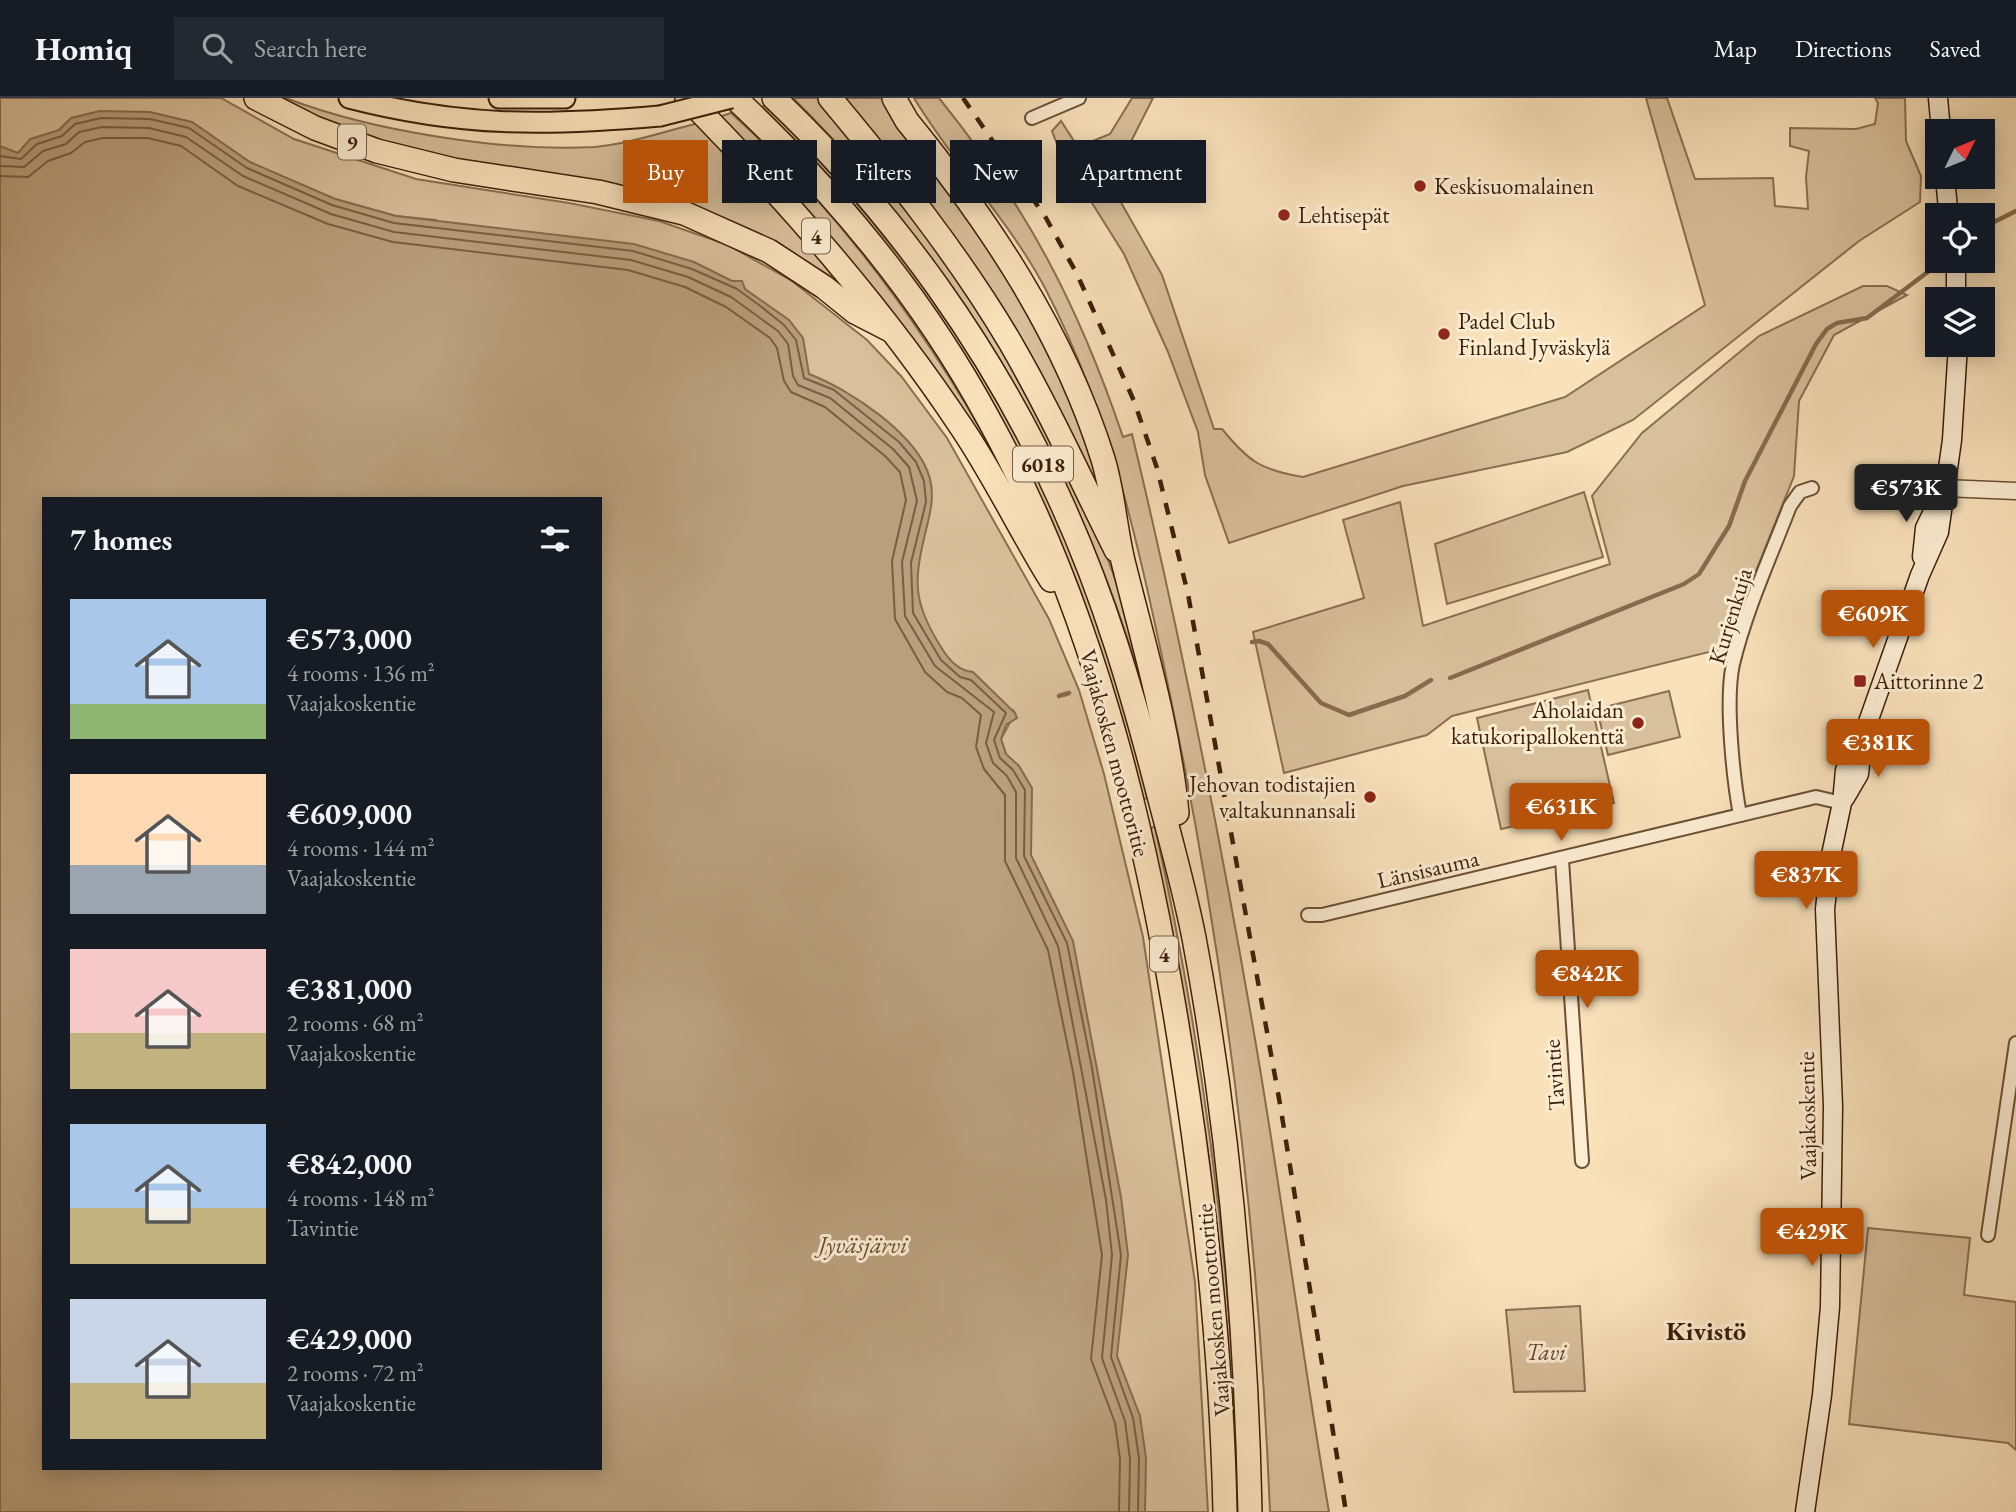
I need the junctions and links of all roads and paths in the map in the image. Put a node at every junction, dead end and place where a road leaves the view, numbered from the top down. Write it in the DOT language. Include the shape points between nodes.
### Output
graph roads {
  1 [pos="256,98"];
  2 [pos="349,98"];
  3 [pos="499,98"];
  4 [pos="565,98"];
  5 [pos="687,98"];
  6 [pos="733,98"];
  7 [pos="774,98"];
  8 [pos="830,98"];
  9 [pos="894,98"];
  10 [pos="1079,98"];
  11 [pos="1938,98"];
  12 [pos="1032,118"];
  13 [pos="1940,119"];
  14 [pos="892,331"];
  15 [pos="1957,357"];
  16 [pos="1812,488"];
  17 [pos="1944,488"];
  18 [pos="2016,491"];
  19 [pos="1124,565"];
  20 [pos="1078,624"];
  21 [pos="1842,803"];
  22 [pos="1740,814"];
  23 [pos="1562,860"];
  24 [pos="1185,896"];
  25 [pos="1308,915"];
  26 [pos="2016,1043"];
  27 [pos="1582,1161"];
  28 [pos="1988,1235"];
  29 [pos="1224,1512"];
  30 [pos="1250,1512"];
  31 [pos="1805,1512"];
  1 -- 14 [label="highway, 9" via="315,128 377,151 454,170 598,192 684,214 769,251 855,312"];
  2 -- 6 [label="highway, bridge" via="438,118 511,124 660,116"];
  3 -- 4 [label="highway"];
  5 -- 14 [label="highway, 4" via="843,266"];
  6 -- 20 [label="highway, Vaajakosken moottoritie / 6018" via="790,150 833,198 937,336 1006,450 1057,563"];
  7 -- 24 [label="highway, Vaajakosken moottoritie / 6018" via="872,202 929,276 1032,442 1062,503 1117,643"];
  8 -- 19 [label="highway" via="906,190 989,307 1057,427"];
  9 -- 19 [label="highway, 4" via="906,121 1005,251 1064,360 1103,460 1116,506"];
  10 -- 12 [label="street"];
  11 -- 13 [label="main road"];
  14 -- 20 [label="highway, 4" via="986,464"];
  15 -- 17 [label="main road, Vaajakoskentie"];
  16 -- 22 [label="street, Kurjenkuja" via="1800,492 1790,506 1733,666"];
  17 -- 18 [label="street"];
  17 -- 21 [label="main road, Vaajakoskentie" via="1925,528 1920,575 1862,739 1859,774"];
  19 -- 24 [label="highway, 4" via="1159,706 1176,802"];
  20 -- 29 [label="highway, Vaajakosken moottoritie / 4" via="1137,826 1176,1013 1215,1308"];
  21 -- 22 [label="street, Länsisauma" via="1816,797"];
  21 -- 31 [label="main road, Vaajakoskentie" via="1830,855 1825,909 1833,1118 1830,1307"];
  22 -- 23 [label="street, Länsisauma"];
  23 -- 25 [label="street, Länsisauma"];
  23 -- 27 [label="street, Tavintie"];
  24 -- 30 [label="highway, Vaajakosken moottoritie / 4" via="1229,1181 1244,1350"];
  26 -- 28 [label="street"];
}
